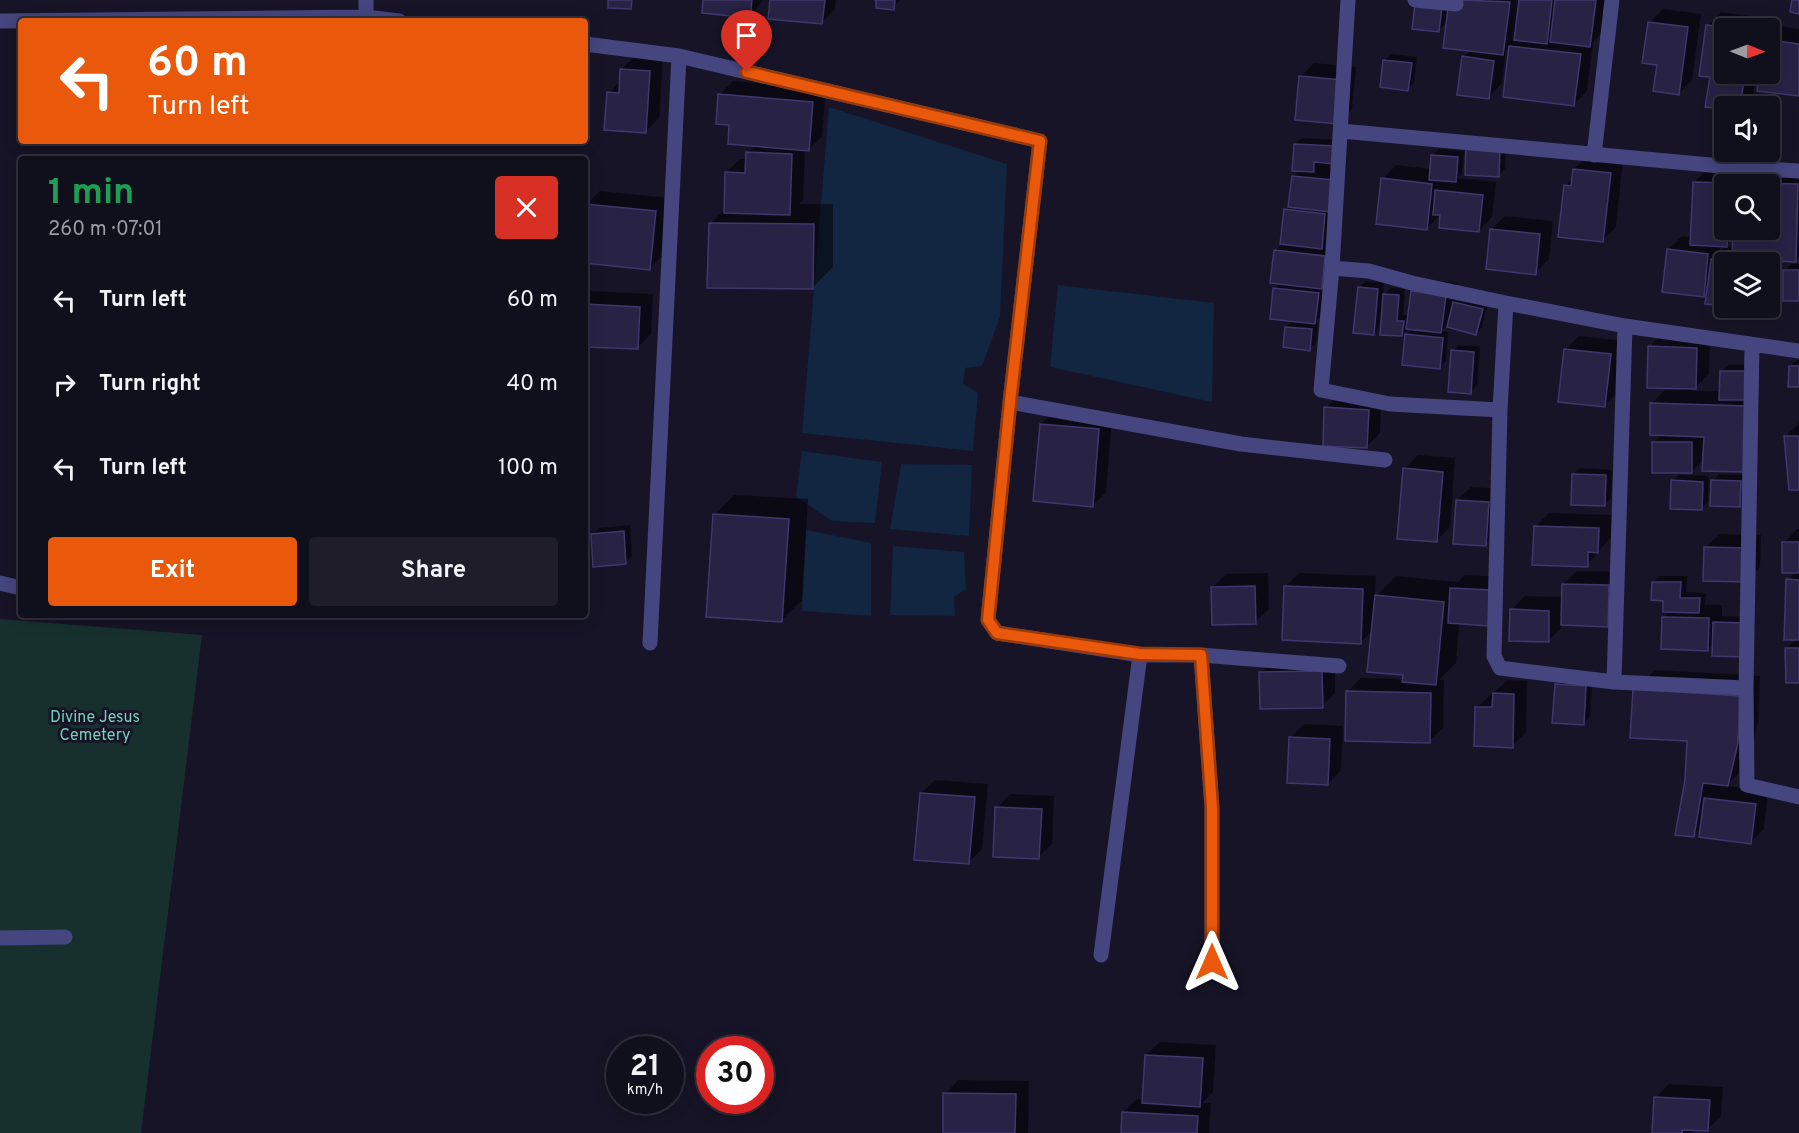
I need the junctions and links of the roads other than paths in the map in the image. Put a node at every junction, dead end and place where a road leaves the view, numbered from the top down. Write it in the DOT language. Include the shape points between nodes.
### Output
graph roads {
  1 [pos="366,0"];
  2 [pos="1348,0"];
  3 [pos="1415,0"];
  4 [pos="1612,0"];
  5 [pos="1456,4"];
  6 [pos="366,17"];
  7 [pos="274,18"];
  8 [pos="374,18"];
  9 [pos="0,21"];
  10 [pos="18,21"];
  11 [pos="588,44"];
  12 [pos="679,56"];
  13 [pos="1341,131"];
  14 [pos="1594,155"];
  15 [pos="1799,171"];
  16 [pos="1332,268"];
  17 [pos="1506,303"];
  18 [pos="1625,326"];
  19 [pos="1752,346"];
  20 [pos="1799,351"];
  21 [pos="1010,402"];
  22 [pos="1500,410"];
  23 [pos="1385,460"];
  24 [pos="0,583"];
  25 [pos="18,587"];
  26 [pos="650,643"];
  27 [pos="1140,654"];
  28 [pos="1201,655"];
  29 [pos="1339,666"];
  30 [pos="1614,682"];
  31 [pos="1746,688"];
  32 [pos="1799,796"];
  33 [pos="65,937"];
  34 [pos="0,938"];
  35 [pos="1101,955"];
  36 [pos="1212,962"];
  1 -- 6 [label="street"];
  2 -- 13 [label="street"];
  3 -- 5 [label="street"];
  4 -- 14 [label="street"];
  6 -- 7 [label="street"];
  6 -- 8 [label="street"];
  9 -- 10 [label="street"];
  11 -- 12 [label="street"];
  12 -- 21 [label="street" via="1040,141"];
  12 -- 26 [label="street"];
  13 -- 14 [label="street"];
  13 -- 16 [label="street"];
  14 -- 15 [label="street"];
  16 -- 17 [label="street" via="1369,271"];
  16 -- 22 [label="street" via="1322,390 1390,404"];
  17 -- 18 [label="street"];
  17 -- 22 [label="street"];
  18 -- 19 [label="street"];
  18 -- 30 [label="street"];
  19 -- 20 [label="street"];
  19 -- 31 [label="street"];
  21 -- 23 [label="street" via="1241,444"];
  21 -- 27 [label="street" via="988,620 997,633"];
  22 -- 30 [label="street" via="1494,656 1500,668"];
  24 -- 25 [label="street"];
  27 -- 28 [label="street"];
  27 -- 35 [label="street"];
  28 -- 29 [label="street"];
  28 -- 36 [label="street" via="1212,808"];
  30 -- 31 [label="street"];
  31 -- 32 [label="street" via="1747,785"];
  33 -- 34 [label="street"];
}
